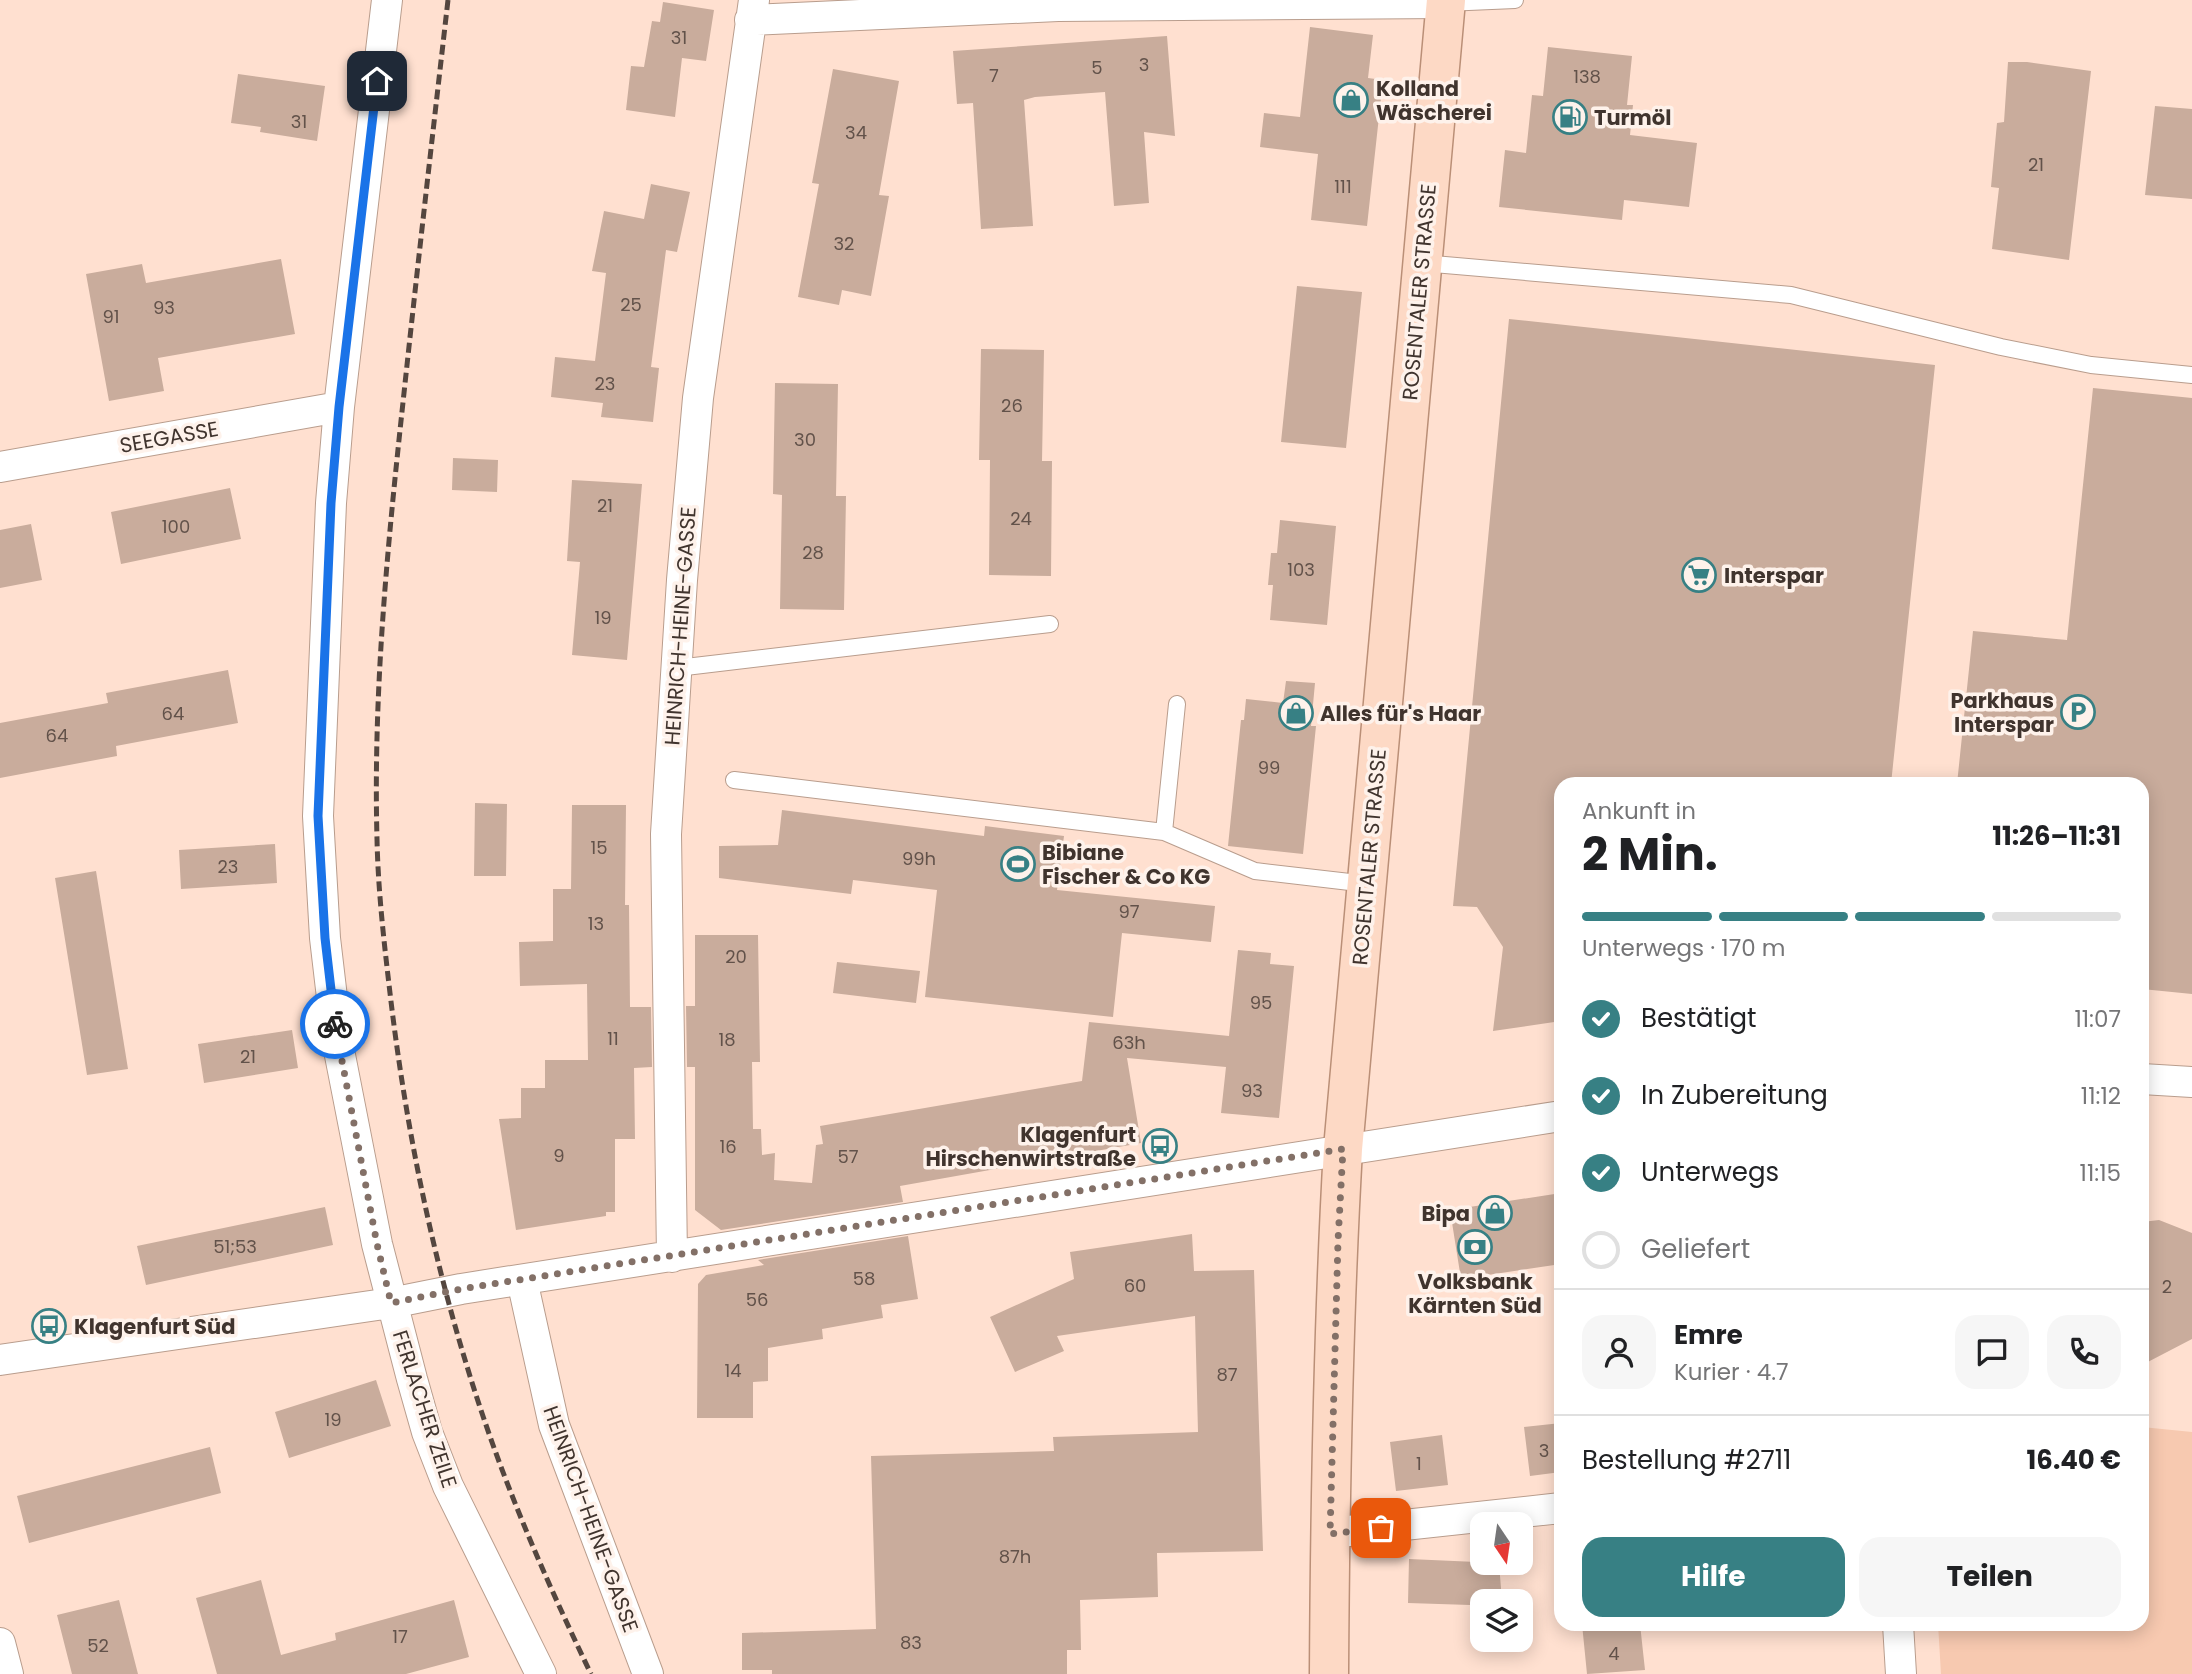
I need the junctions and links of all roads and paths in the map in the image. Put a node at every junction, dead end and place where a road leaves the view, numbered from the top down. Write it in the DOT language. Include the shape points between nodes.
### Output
graph roads {
  1 [pos="387,0"];
  2 [pos="1515,0"];
  3 [pos="1446,1"];
  4 [pos="752,10"];
  5 [pos="1422,263"];
  6 [pos="2192,375"];
  7 [pos="339,407"];
  8 [pos="0,467"];
  9 [pos="1051,624"];
  10 [pos="677,668"];
  11 [pos="1177,704"];
  12 [pos="734,780"];
  13 [pos="1164,832"];
  14 [pos="1367,884"];
  15 [pos="2149,1079"];
  16 [pos="2192,1082"];
  17 [pos="1554,1117"];
  18 [pos="1343,1149"];
  19 [pos="672,1257"];
  20 [pos="522,1280"];
  21 [pos="391,1303"];
  22 [pos="0,1360"];
  23 [pos="1554,1509"];
  24 [pos="1330,1534"];
  25 [pos="1898,1631"];
  26 [pos="0,1643"];
  27 [pos="8,1674"];
  28 [pos="541,1674"];
  29 [pos="648,1674"];
  30 [pos="1329,1674"];
  31 [pos="1901,1674"];
  1 -- 7 [label="street, FERLACHER ZEILE"];
  2 -- 3 [label="lane"];
  3 -- 4 [label="street"];
  3 -- 5 [label="main road, ROSENTALER STRASSE"];
  4 -- 10 [label="street, HEINRICH-HEINE-GASSE" via="698,398"];
  5 -- 6 [label="lane" via="1791,295 2091,365"];
  5 -- 14 [label="main road, ROSENTALER STRASSE"];
  7 -- 8 [label="street, SEEGASSE"];
  7 -- 21 [label="street, FERLACHER ZEILE" via="318,816 325,938 337,1040"];
  9 -- 10 [label="lane"];
  10 -- 19 [label="street, HEINRICH-HEINE-GASSE" via="666,834"];
  11 -- 13 [label="lane"];
  12 -- 13 [label="lane"];
  13 -- 14 [label="lane" via="1255,871"];
  14 -- 18 [label="main road, ROSENTALER STRASSE"];
  15 -- 16 [label="street"];
  17 -- 18 [label="street"];
  18 -- 19 [label="street"];
  18 -- 24 [label="main road, ROSENTALER STRASSE"];
  19 -- 20 [label="street"];
  20 -- 21 [label="street"];
  20 -- 29 [label="street, HEINRICH-HEINE-GASSE" via="554,1425"];
  21 -- 22 [label="street"];
  21 -- 28 [label="street, FERLACHER ZEILE" via="437,1460"];
  23 -- 24 [label="street"];
  24 -- 30 [label="main road, ROSENTALER STRASSE"];
  25 -- 31 [label="street"];
  26 -- 27 [label="street"];
}
